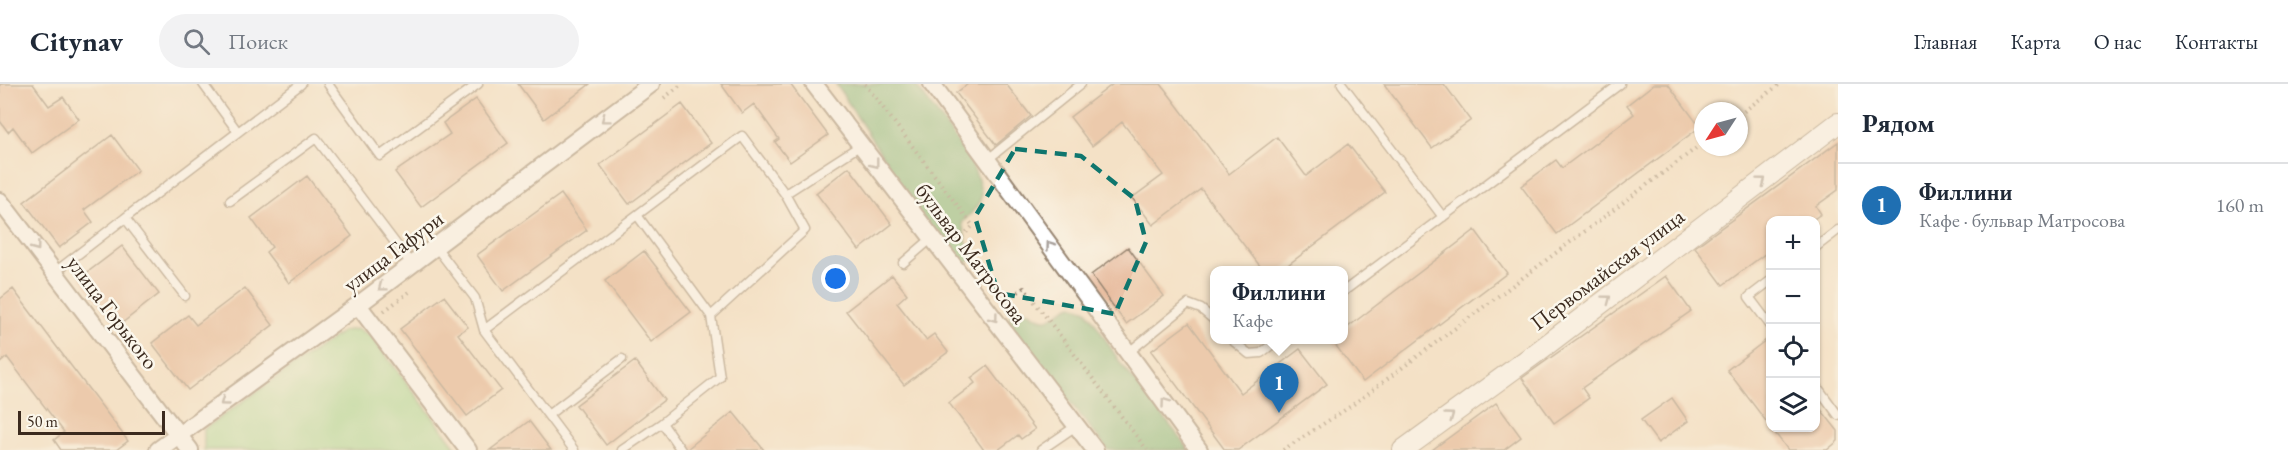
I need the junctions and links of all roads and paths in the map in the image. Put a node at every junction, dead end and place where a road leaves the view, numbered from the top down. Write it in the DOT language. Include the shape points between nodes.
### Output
graph roads {
  1 [pos="203,84"];
  2 [pos="301,84"];
  3 [pos="328,84"];
  4 [pos="478,84"];
  5 [pos="814,84"];
  6 [pos="865,84"];
  7 [pos="932,84"];
  8 [pos="1081,84"];
  9 [pos="1342,84"];
  10 [pos="1603,84"];
  11 [pos="1620,84"];
  12 [pos="1780,84"];
  13 [pos="641,87"];
  14 [pos="1609,92"];
  15 [pos="1748,108"];
  16 [pos="1838,123"];
  17 [pos="238,132"];
  18 [pos="861,145"];
  19 [pos="1694,150"];
  20 [pos="987,160"];
  21 [pos="785,194"];
  22 [pos="0,201"];
  23 [pos="230,201"];
  24 [pos="637,215"];
  25 [pos="1443,217"];
  26 [pos="125,218"];
  27 [pos="1838,230"];
  28 [pos="932,238"];
  29 [pos="1820,243"];
  30 [pos="436,247"];
  31 [pos="962,248"];
  32 [pos="903,263"];
  33 [pos="412,265"];
  34 [pos="55,272"];
  35 [pos="1766,283"];
  36 [pos="1348,288"];
  37 [pos="997,294"];
  38 [pos="185,296"];
  39 [pos="358,305"];
  40 [pos="711,316"];
  41 [pos="1210,316"];
  42 [pos="1766,320"];
  43 [pos="484,330"];
  44 [pos="1238,344"];
  45 [pos="1272,344"];
  46 [pos="1128,352"];
  47 [pos="622,359"];
  48 [pos="1820,392"];
  49 [pos="548,415"];
  50 [pos="1838,415"];
  51 [pos="662,423"];
  52 [pos="1076,426"];
  53 [pos="178,434"];
  54 [pos="158,450"];
  55 [pos="190,450"];
  56 [pos="468,450"];
  57 [pos="574,450"];
  58 [pos="622,450"];
  59 [pos="681,450"];
  60 [pos="1041,450"];
  61 [pos="1095,450"];
  62 [pos="1147,450"];
  63 [pos="1199,450"];
  64 [pos="1283,450"];
  65 [pos="1403,450"];
  1 -- 17 [label="lane"];
  2 -- 17 [label="lane"];
  3 -- 4 [label="lane" via="380,156"];
  5 -- 18 [label="street, бульвар Матросова"];
  6 -- 31 [label="path" via="973,226 956,239"];
  7 -- 20 [label="street"];
  8 -- 20 [label="lane"];
  9 -- 25 [label="lane"];
  10 -- 14 [label="lane"];
  11 -- 14 [label="lane"];
  12 -- 15 [label="path"];
  13 -- 30 [label="street, улица Гафури, one-way"];
  14 -- 25 [label="lane"];
  65 -- 16 [label="street, Первомайская улица, one-way"];
  17 -- 26 [label="lane"];
  18 -- 21 [label="lane"];
  18 -- 28 [label="street, бульвар Матросова, one-way"];
  19 -- 64 [label="path" via="1360,399"];
  46 -- 20 [label="street, one-way"];
  21 -- 24 [label="lane" via="742,136"];
  21 -- 40 [label="lane" via="805,230"];
  22 -- 34 [label="street, улица Горького, one-way"];
  23 -- 33 [label="lane" via="316,138"];
  24 -- 40 [label="lane"];
  24 -- 43 [label="lane"];
  25 -- 36 [label="lane"];
  26 -- 34 [label="lane"];
  26 -- 38 [label="lane"];
  27 -- 29 [label="lane"];
  28 -- 32 [label="lane"];
  28 -- 52 [label="street, бульвар Матросова, one-way"];
  30 -- 33 [label="street, улица Гафури"];
  30 -- 43 [label="lane" via="476,298"];
  33 -- 39 [label="street, улица Гафури, one-way"];
  34 -- 53 [label="street, улица Горького"];
  35 -- 42 [label="lane" via="1749,297"];
  37 -- 62 [label="path" via="1004,303 1024,288"];
  39 -- 53 [label="street, улица Гафури, one-way"];
  39 -- 56 [label="street"];
  40 -- 51 [label="lane" via="720,377"];
  41 -- 46 [label="lane" via="1188,304"];
  43 -- 49 [label="lane"];
  44 -- 45 [label="lane" via="1249,354 1261,353"];
  63 -- 46 [label="street, one-way"];
  47 -- 49 [label="lane"];
  48 -- 50 [label="lane"];
  49 -- 57 [label="lane"];
  51 -- 58 [label="lane"];
  51 -- 59 [label="lane"];
  52 -- 60 [label="lane"];
  52 -- 61 [label="street, бульвар Матросова"];
  53 -- 54 [label="street, улица Гафури"];
  53 -- 55 [label="street, улица Горького"];
}
